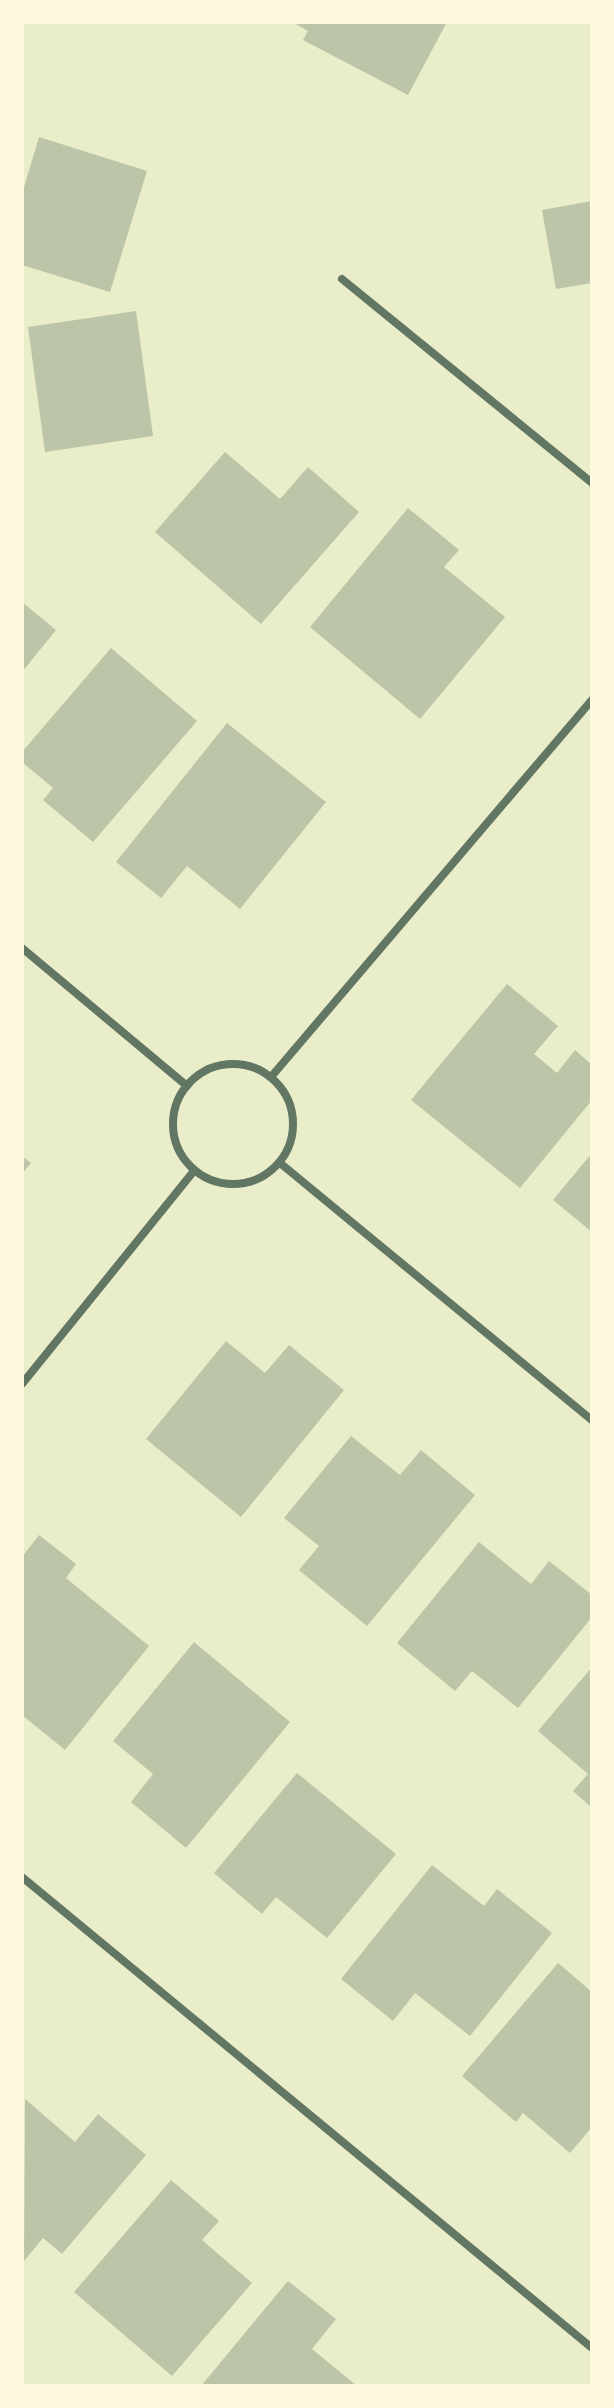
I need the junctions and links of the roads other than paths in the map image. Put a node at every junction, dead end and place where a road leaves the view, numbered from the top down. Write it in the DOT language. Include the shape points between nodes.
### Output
graph roads {
  1 [pos="342,279"];
  2 [pos="592,483"];
  3 [pos="592,700"];
  4 [pos="22,948"];
  5 [pos="271,1077"];
  6 [pos="187,1086"];
  7 [pos="280,1163"];
  8 [pos="194,1171"];
  9 [pos="22,1384"];
  10 [pos="592,1420"];
  11 [pos="22,1877"];
  12 [pos="592,2348"];
  1 -- 2 [label="street"];
  3 -- 5 [label="street"];
  4 -- 6 [label="street"];
  5 -- 6 [label="street" via="256,1067 232,1064 209,1069"];
  5 -- 7 [label="street" via="289,1099 294,1122"];
  6 -- 8 [label="street" via="172,1126 177,1150"];
  7 -- 8 [label="street" via="258,1180 235,1185"];
  7 -- 10 [label="street"];
  8 -- 9 [label="street"];
  11 -- 12 [label="street"];
}
